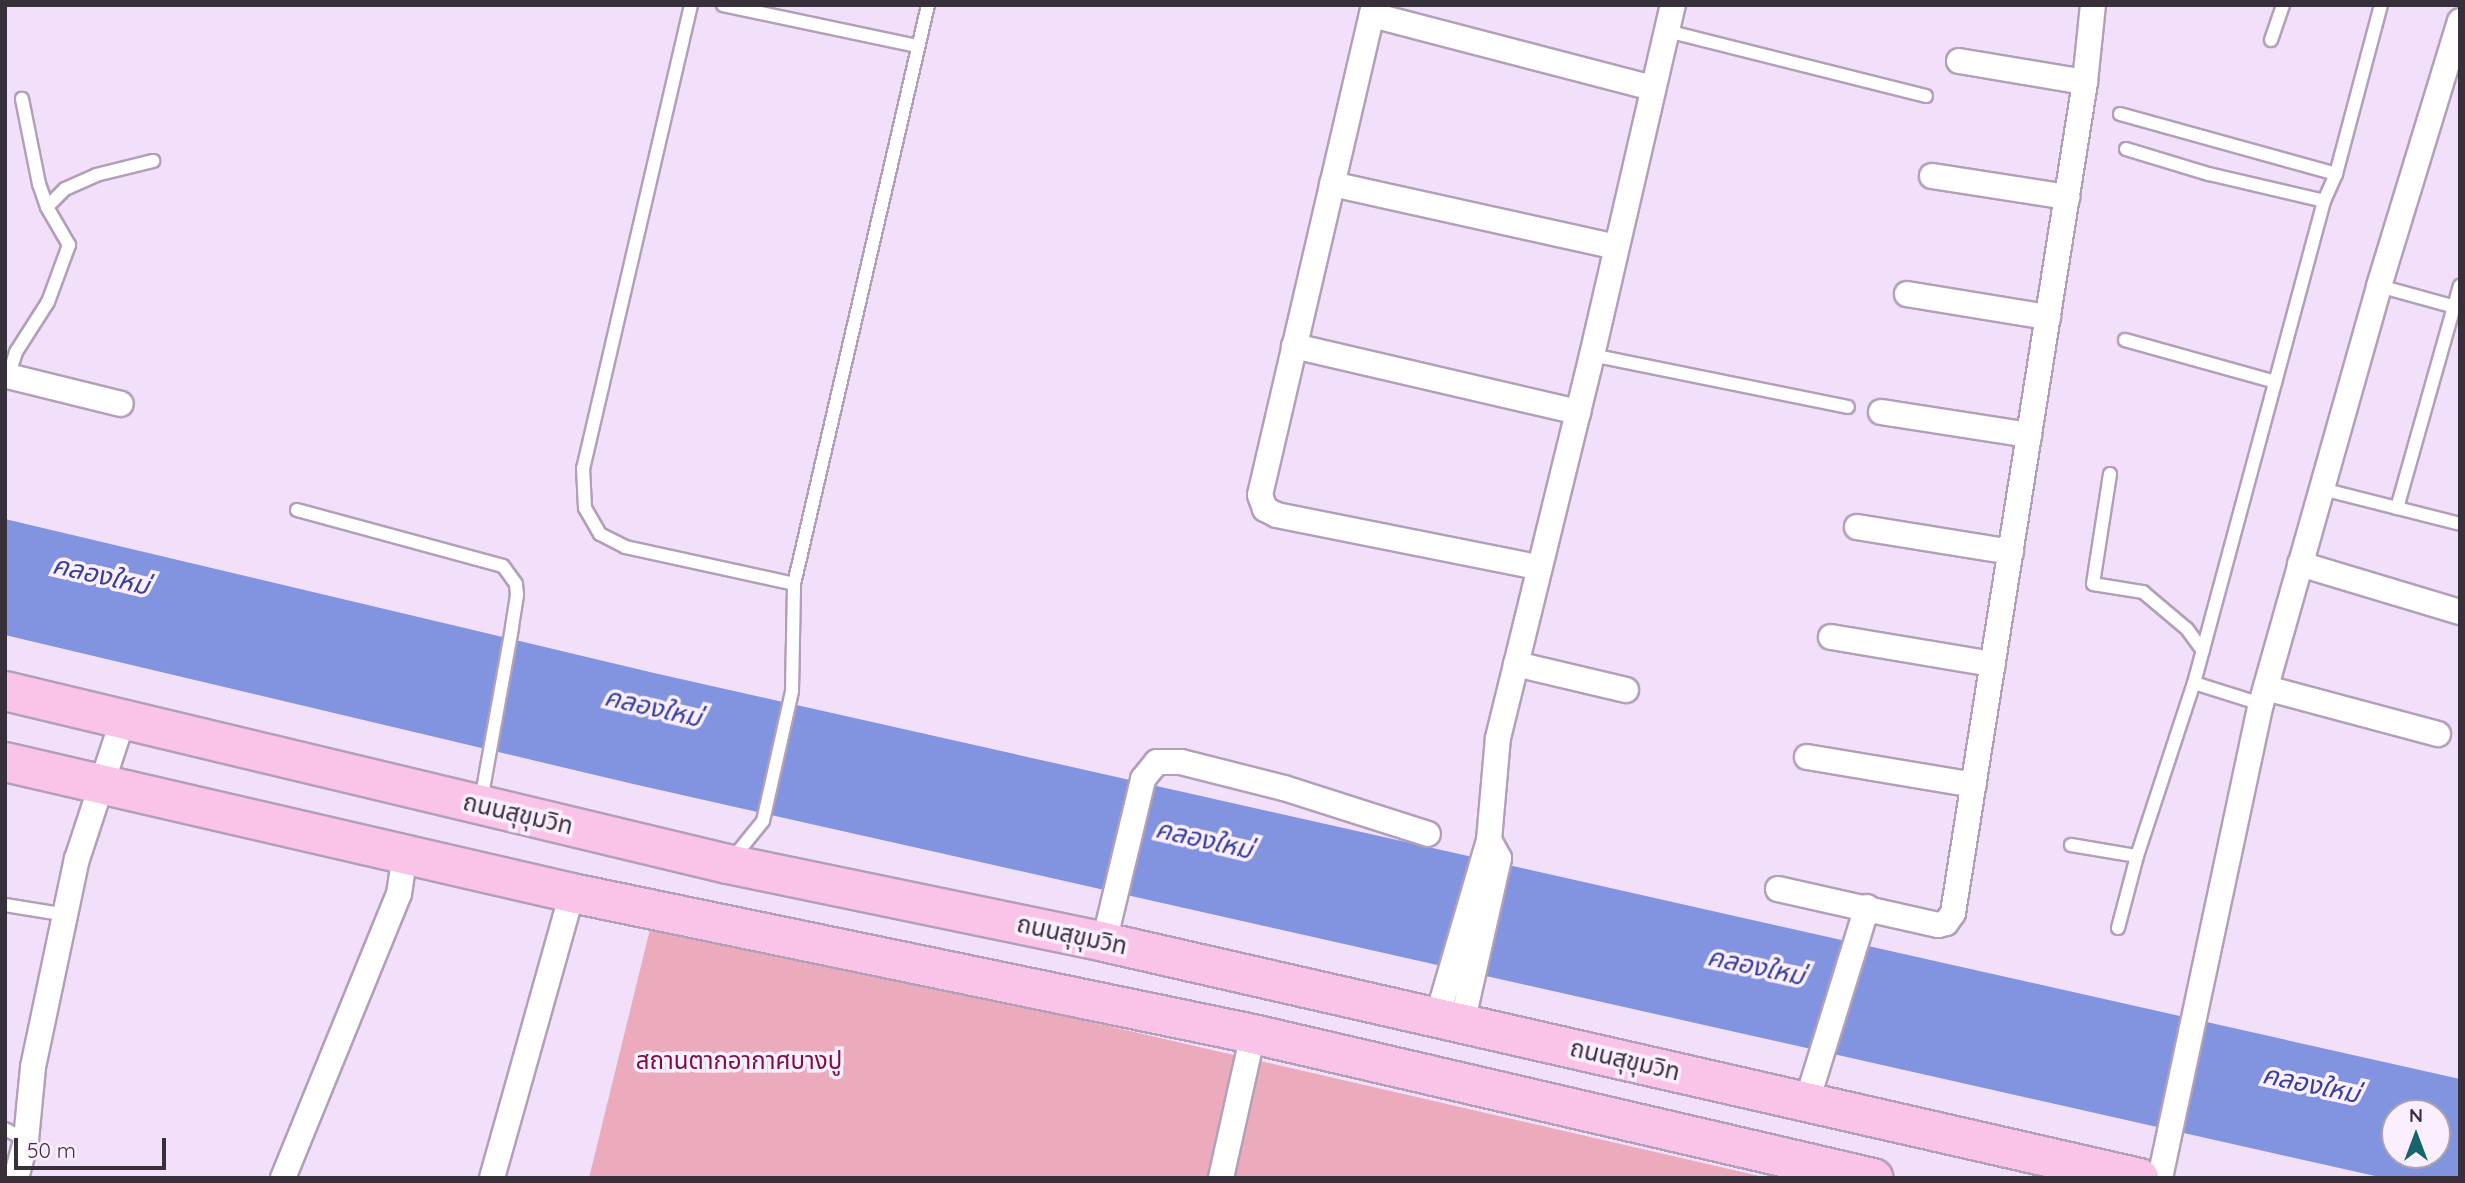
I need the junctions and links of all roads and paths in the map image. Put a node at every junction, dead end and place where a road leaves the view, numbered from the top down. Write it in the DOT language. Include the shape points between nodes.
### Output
graph roads {
  1 [pos="691,5"];
  2 [pos="723,5"];
  3 [pos="928,5"];
  4 [pos="1673,5"];
  5 [pos="2093,5"];
  6 [pos="2283,5"];
  7 [pos="2381,5"];
  8 [pos="1373,10"];
  9 [pos="2460,21"];
  10 [pos="1667,31"];
  11 [pos="2272,40"];
  12 [pos="918,46"];
  13 [pos="1959,61"];
  14 [pos="2085,82"];
  15 [pos="1653,88"];
  16 [pos="1926,96"];
  17 [pos="22,99"];
  18 [pos="2120,114"];
  19 [pos="2126,149"];
  20 [pos="153,161"];
  21 [pos="2336,174"];
  22 [pos="1932,176"];
  23 [pos="1332,184"];
  24 [pos="2067,197"];
  25 [pos="2324,201"];
  26 [pos="47,207"];
  27 [pos="1616,247"];
  28 [pos="2379,286"];
  29 [pos="2460,286"];
  30 [pos="1907,294"];
  31 [pos="2457,307"];
  32 [pos="2048,317"];
  33 [pos="2125,340"];
  34 [pos="1294,346"];
  35 [pos="1592,355"];
  36 [pos="7,381"];
  37 [pos="2275,382"];
  38 [pos="121,404"];
  39 [pos="1848,407"];
  40 [pos="1577,412"];
  41 [pos="1881,412"];
  42 [pos="2029,435"];
  43 [pos="2110,474"];
  44 [pos="2322,489"];
  45 [pos="2397,508"];
  46 [pos="297,510"];
  47 [pos="2460,524"];
  48 [pos="1857,527"];
  49 [pos="2011,552"];
  50 [pos="2300,564"];
  51 [pos="1538,567"];
  52 [pos="794,584"];
  53 [pos="2460,612"];
  54 [pos="1831,637"];
  55 [pos="2203,651"];
  56 [pos="1516,664"];
  57 [pos="1993,664"];
  58 [pos="2194,683"];
  59 [pos="1626,690"];
  60 [pos="5,691"];
  61 [pos="2263,696"];
  62 [pos="123,719"];
  63 [pos="2438,734"];
  64 [pos="1807,757"];
  65 [pos="5,762"];
  66 [pos="101,783"];
  67 [pos="1974,785"];
  68 [pos="480,805"];
  69 [pos="1429,834"];
  70 [pos="2071,845"];
  71 [pos="1491,850"];
  72 [pos="405,854"];
  73 [pos="2137,856"];
  74 [pos="728,864"];
  75 [pos="1778,889"];
  76 [pos="572,893"];
  77 [pos="5,905"];
  78 [pos="1867,908"];
  79 [pos="67,915"];
  80 [pos="2118,928"];
  81 [pos="1104,942"];
  82 [pos="1263,978"];
  83 [pos="1450,1021"];
  84 [pos="1253,1034"];
  85 [pos="1807,1101"];
  86 [pos="16,1135"];
  87 [pos="16,1178"];
  88 [pos="283,1178"];
  89 [pos="492,1178"];
  90 [pos="1221,1178"];
  91 [pos="1873,1178"];
  92 [pos="2138,1178"];
  93 [pos="2161,1178"];
  1 -- 52 [label="lane" via="583,468 586,508 600,534 625,547"];
  2 -- 12 [label="lane"];
  3 -- 12 [label="lane"];
  4 -- 10 [label="street"];
  5 -- 14 [label="street"];
  6 -- 11 [label="lane"];
  7 -- 21 [label="lane"];
  8 -- 15 [label="street"];
  8 -- 23 [label="street"];
  9 -- 28 [label="street"];
  10 -- 15 [label="street"];
  10 -- 16 [label="lane"];
  12 -- 52 [label="lane"];
  13 -- 14 [label="street"];
  14 -- 24 [label="street"];
  15 -- 27 [label="street"];
  17 -- 26 [label="lane"];
  18 -- 21 [label="lane"];
  19 -- 25 [label="lane"];
  20 -- 26 [label="lane" via="65,188"];
  21 -- 25 [label="lane"];
  22 -- 24 [label="street"];
  23 -- 27 [label="street"];
  23 -- 34 [label="street"];
  24 -- 32 [label="street"];
  25 -- 37 [label="lane"];
  26 -- 36 [label="lane" via="69,245 48,302 16,352"];
  27 -- 35 [label="street"];
  28 -- 31 [label="lane"];
  28 -- 44 [label="street"];
  29 -- 31 [label="lane"];
  30 -- 32 [label="street"];
  31 -- 45 [label="lane"];
  32 -- 42 [label="street"];
  33 -- 37 [label="lane"];
  34 -- 40 [label="street"];
  34 -- 51 [label="street" via="1260,495 1265,509 1277,516"];
  35 -- 39 [label="lane"];
  35 -- 40 [label="street"];
  36 -- 38 [label="street"];
  37 -- 55 [label="lane"];
  40 -- 51 [label="street"];
  41 -- 42 [label="street"];
  42 -- 49 [label="street"];
  43 -- 55 [label="lane" via="2093,584 2143,592 2187,629"];
  44 -- 45 [label="lane"];
  44 -- 50 [label="street"];
  45 -- 47 [label="lane"];
  46 -- 68 [label="lane" via="503,566 516,584"];
  48 -- 49 [label="street"];
  49 -- 57 [label="street"];
  50 -- 53 [label="street"];
  50 -- 61 [label="street"];
  51 -- 56 [label="street"];
  52 -- 74 [label="lane" via="792,691 763,821"];
  54 -- 57 [label="street"];
  55 -- 58 [label="lane"];
  56 -- 59 [label="street"];
  56 -- 71 [label="street" via="1498,738"];
  57 -- 67 [label="street"];
  58 -- 61 [label="lane"];
  58 -- 73 [label="lane"];
  60 -- 62 [label="highway, ถนนสุขุมวิท"];
  61 -- 63 [label="street"];
  61 -- 93 [label="street"];
  62 -- 66 [label="street"];
  62 -- 68 [label="highway, ถนนสุขุมวิท"];
  64 -- 67 [label="street"];
  65 -- 66 [label="highway"];
  66 -- 72 [label="highway"];
  66 -- 79 [label="street" via="77,859"];
  67 -- 78 [label="street" via="1953,913 1946,923"];
  68 -- 74 [label="highway, ถนนสุขุมวิท"];
  69 -- 81 [label="street" via="1284,788 1181,762 1157,762 1143,779"];
  70 -- 73 [label="lane"];
  71 -- 83 [label="street" via="1447,981"];
  71 -- 83 [label="street" via="1471,987"];
  72 -- 76 [label="highway"];
  72 -- 88 [label="street" via="399,894"];
  73 -- 80 [label="lane"];
  74 -- 81 [label="highway, ถนนสุขุมวิท"];
  75 -- 78 [label="street"];
  76 -- 84 [label="highway"];
  76 -- 89 [label="street"];
  77 -- 79 [label="lane"];
  78 -- 85 [label="street"];
  79 -- 86 [label="street"];
  81 -- 82 [label="highway, ถนนสุขุมวิท"];
  82 -- 83 [label="highway, ถนนสุขุมวิท"];
  82 -- 84 [label="highway"];
  83 -- 85 [label="highway, ถนนสุขุมวิท"];
  84 -- 90 [label="street"];
  84 -- 91 [label="highway"];
  85 -- 92 [label="highway, ถนนสุขุมวิท"];
  86 -- 87 [label="street"];
}
